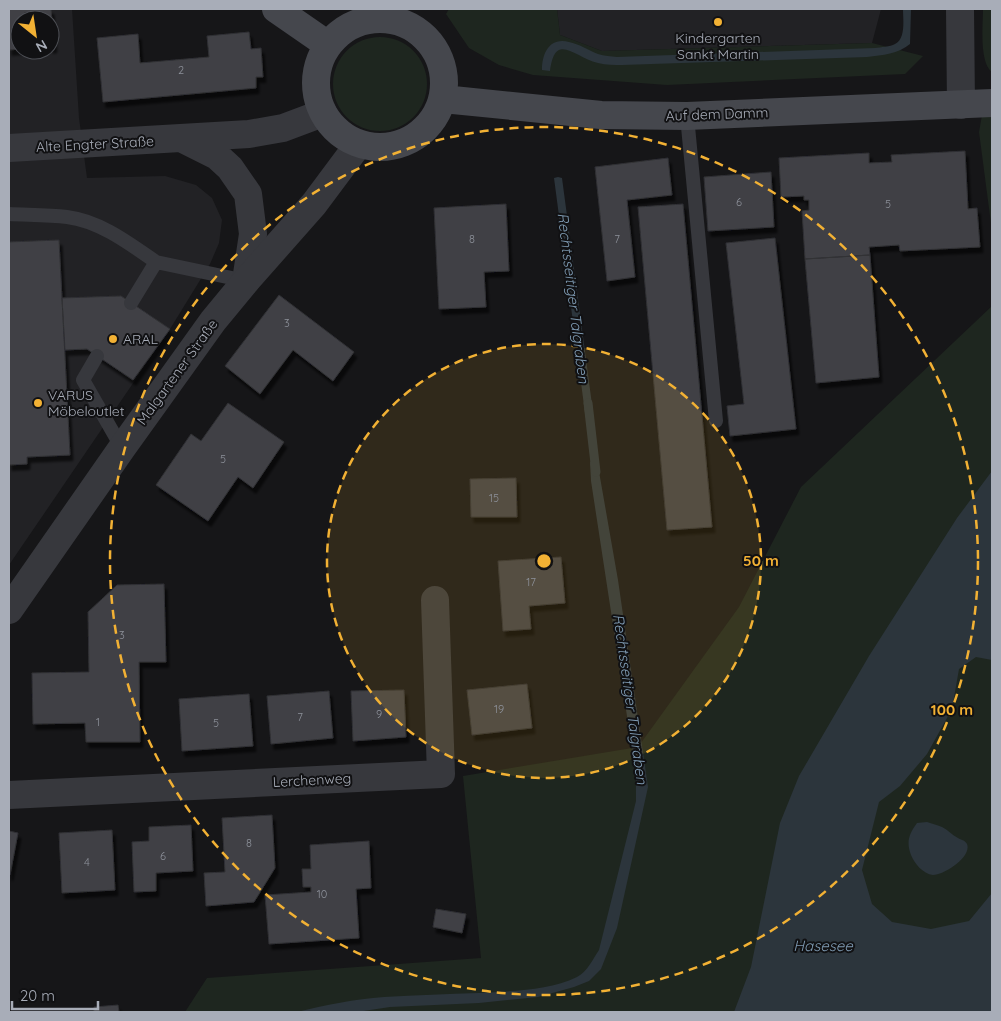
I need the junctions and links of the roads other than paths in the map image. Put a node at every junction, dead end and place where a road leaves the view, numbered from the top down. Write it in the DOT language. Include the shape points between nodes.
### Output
graph roads {
  1 [pos="276,9"];
  2 [pos="960,9"];
  3 [pos="328,45"];
  4 [pos="443,99"];
  5 [pos="992,103"];
  6 [pos="961,105"];
  7 [pos="323,113"];
  8 [pos="687,116"];
  9 [pos="182,139"];
  10 [pos="358,145"];
  11 [pos="9,148"];
  12 [pos="9,214"];
  13 [pos="156,262"];
  14 [pos="246,281"];
  15 [pos="131,303"];
  16 [pos="97,356"];
  17 [pos="716,421"];
  18 [pos="122,448"];
  19 [pos="435,600"];
  20 [pos="9,610"];
  21 [pos="9,795"];
  1 -- 3 [label="main road"];
  2 -- 6 [label="street"];
  3 -- 4 [label="main road" via="344,30 364,20 387,19 408,25 426,37 439,56 445,77"];
  3 -- 7 [label="main road" via="318,63 315,82"];
  4 -- 8 [label="main road, Auf dem Damm" via="601,115"];
  4 -- 10 [label="main road" via="434,119 420,134 401,145 380,148"];
  5 -- 6 [label="main road, Auf dem Damm"];
  6 -- 8 [label="main road, Auf dem Damm"];
  7 -- 9 [label="street, Alte Engter Straße" via="284,128 258,133"];
  7 -- 10 [label="main road" via="340,135"];
  8 -- 17 [label="lane"];
  9 -- 11 [label="street, Alte Engter Straße"];
  9 -- 14 [label="street, Alte Engter Straße" via="217,156 248,194 253,234"];
  10 -- 14 [label="street, Malgartener Straße" via="314,204"];
  12 -- 13 [label="lane" via="69,217 94,225 121,238"];
  13 -- 14 [label="lane"];
  13 -- 15 [label="lane"];
  14 -- 18 [label="street, Malgartener Straße" via="213,321"];
  16 -- 18 [label="lane" via="83,380"];
  18 -- 20 [label="street, Malgartener Straße"];
  19 -- 21 [label="street, Lerchenweg" via="441,774"];
}
